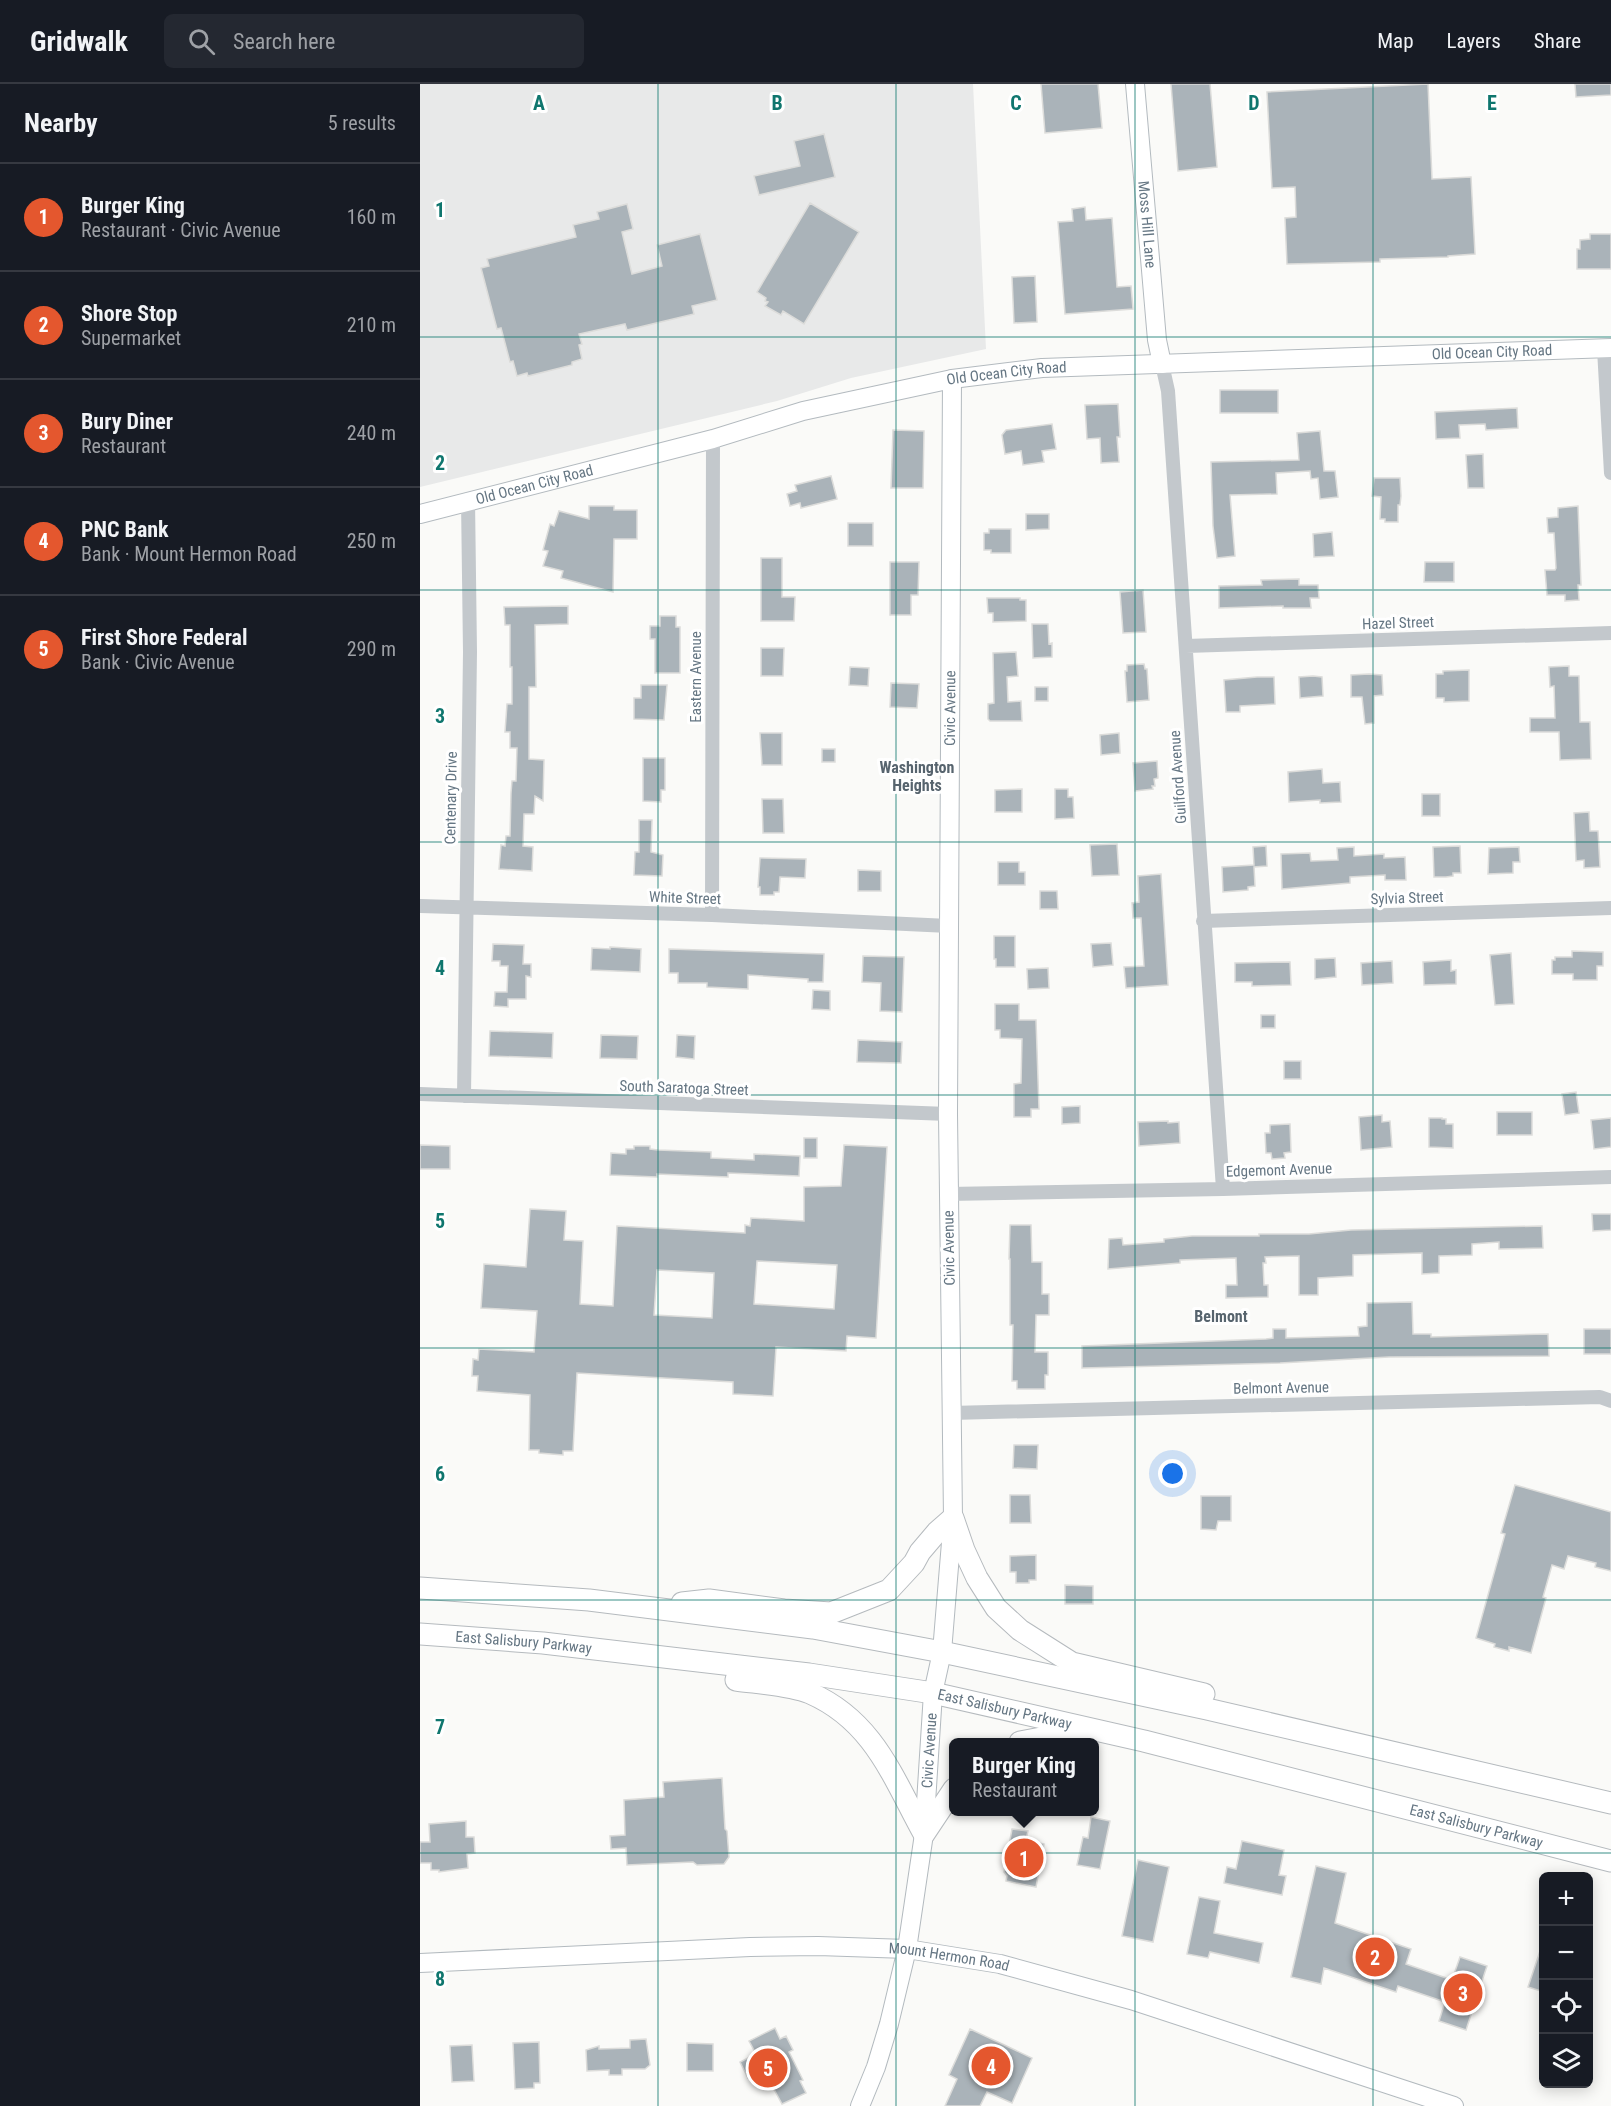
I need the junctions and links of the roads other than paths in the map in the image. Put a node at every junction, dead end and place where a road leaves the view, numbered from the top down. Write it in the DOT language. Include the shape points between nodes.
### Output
graph roads {
  1 [pos="1135,84"];
  2 [pos="1607,348"];
  3 [pos="1162,364"];
  4 [pos="952,379"];
  5 [pos="713,439"];
  6 [pos="1611,473"];
  7 [pos="468,500"];
  8 [pos="420,514"];
  9 [pos="1611,633"];
  10 [pos="1186,646"];
  11 [pos="420,906"];
  12 [pos="466,908"];
  13 [pos="1611,908"];
  14 [pos="712,915"];
  15 [pos="1203,921"];
  16 [pos="949,926"];
  17 [pos="420,1095"];
  18 [pos="464,1096"];
  19 [pos="948,1114"];
  20 [pos="1611,1177"];
  21 [pos="1223,1189"];
  22 [pos="948,1194"];
  23 [pos="1611,1401"];
  24 [pos="951,1413"];
  25 [pos="953,1518"];
  26 [pos="420,1588"];
  27 [pos="652,1607"];
  28 [pos="420,1634"];
  29 [pos="543,1643"];
  30 [pos="942,1652"];
  31 [pos="933,1694"];
  32 [pos="1043,1738"];
  33 [pos="1071,1738"];
  34 [pos="1099,1744"];
  35 [pos="1365,1745"];
  36 [pos="1296,1779"];
  37 [pos="949,1796"];
  38 [pos="1611,1803"];
  39 [pos="924,1834"];
  40 [pos="1611,1861"];
  41 [pos="907,1949"];
  42 [pos="420,1963"];
  43 [pos="860,2106"];
  44 [pos="1454,2106"];
  1 -- 3 [label="main road, Moss Hill Lane"];
  2 -- 3 [label="main road, Old Ocean City Road"];
  2 -- 6 [label="street"];
  3 -- 4 [label="main road, Old Ocean City Road" via="1042,368"];
  3 -- 10 [label="street, Guilford Avenue" via="1168,391"];
  4 -- 5 [label="main road, Old Ocean City Road" via="803,411"];
  4 -- 16 [label="main road, Civic Avenue"];
  5 -- 7 [label="main road, Old Ocean City Road"];
  5 -- 14 [label="street, Eastern Avenue"];
  7 -- 8 [label="main road, Old Ocean City Road"];
  7 -- 12 [label="street, Centenary Drive"];
  9 -- 10 [label="street, Hazel Street"];
  10 -- 15 [label="street, Guilford Avenue"];
  11 -- 12 [label="street, White Street"];
  12 -- 14 [label="street, White Street"];
  12 -- 18 [label="street, Centenary Drive"];
  13 -- 15 [label="street, Sylvia Street"];
  14 -- 16 [label="street, White Street"];
  15 -- 21 [label="street, Guilford Avenue"];
  16 -- 19 [label="main road, Civic Avenue"];
  17 -- 18 [label="street, South Saratoga Street"];
  18 -- 19 [label="street, South Saratoga Street"];
  19 -- 22 [label="main road, Civic Avenue"];
  20 -- 21 [label="street, Edgemont Avenue"];
  21 -- 22 [label="street, Edgemont Avenue"];
  22 -- 24 [label="main road, Civic Avenue"];
  23 -- 24 [label="street, Belmont Avenue" via="1600,1397"];
  24 -- 25 [label="main road, Civic Avenue"];
  25 -- 27 [label="main road" via="889,1590 831,1613 709,1600"];
  25 -- 30 [label="main road, Civic Avenue"];
  25 -- 35 [label="main road" via="977,1578 996,1608 1020,1630 1072,1663 1222,1698"];
  26 -- 27 [label="main road"];
  27 -- 30 [label="main road" via="813,1628"];
  28 -- 29 [label="main road, East Salisbury Parkway"];
  29 -- 31 [label="main road, East Salisbury Parkway" via="809,1674"];
  29 -- 39 [label="main road" via="596,1664 762,1683 809,1693 860,1727 880,1752"];
  30 -- 31 [label="main road, Civic Avenue"];
  30 -- 35 [label="main road"];
  31 -- 36 [label="main road, East Salisbury Parkway"];
  31 -- 39 [label="main road, Civic Avenue"];
  32 -- 33 [label="main road"];
  34 -- 36 [label="main road" via="1216,1773"];
  35 -- 38 [label="main road"];
  36 -- 40 [label="main road, East Salisbury Parkway"];
  37 -- 39 [label="main road"];
  39 -- 41 [label="main road, Civic Avenue"];
  41 -- 42 [label="main road, Mount Hermon Road" via="750,1947"];
  41 -- 43 [label="main road, Civic Avenue" via="889,2024"];
  41 -- 44 [label="main road, Mount Hermon Road" via="1000,1964 1131,2000"];
}
